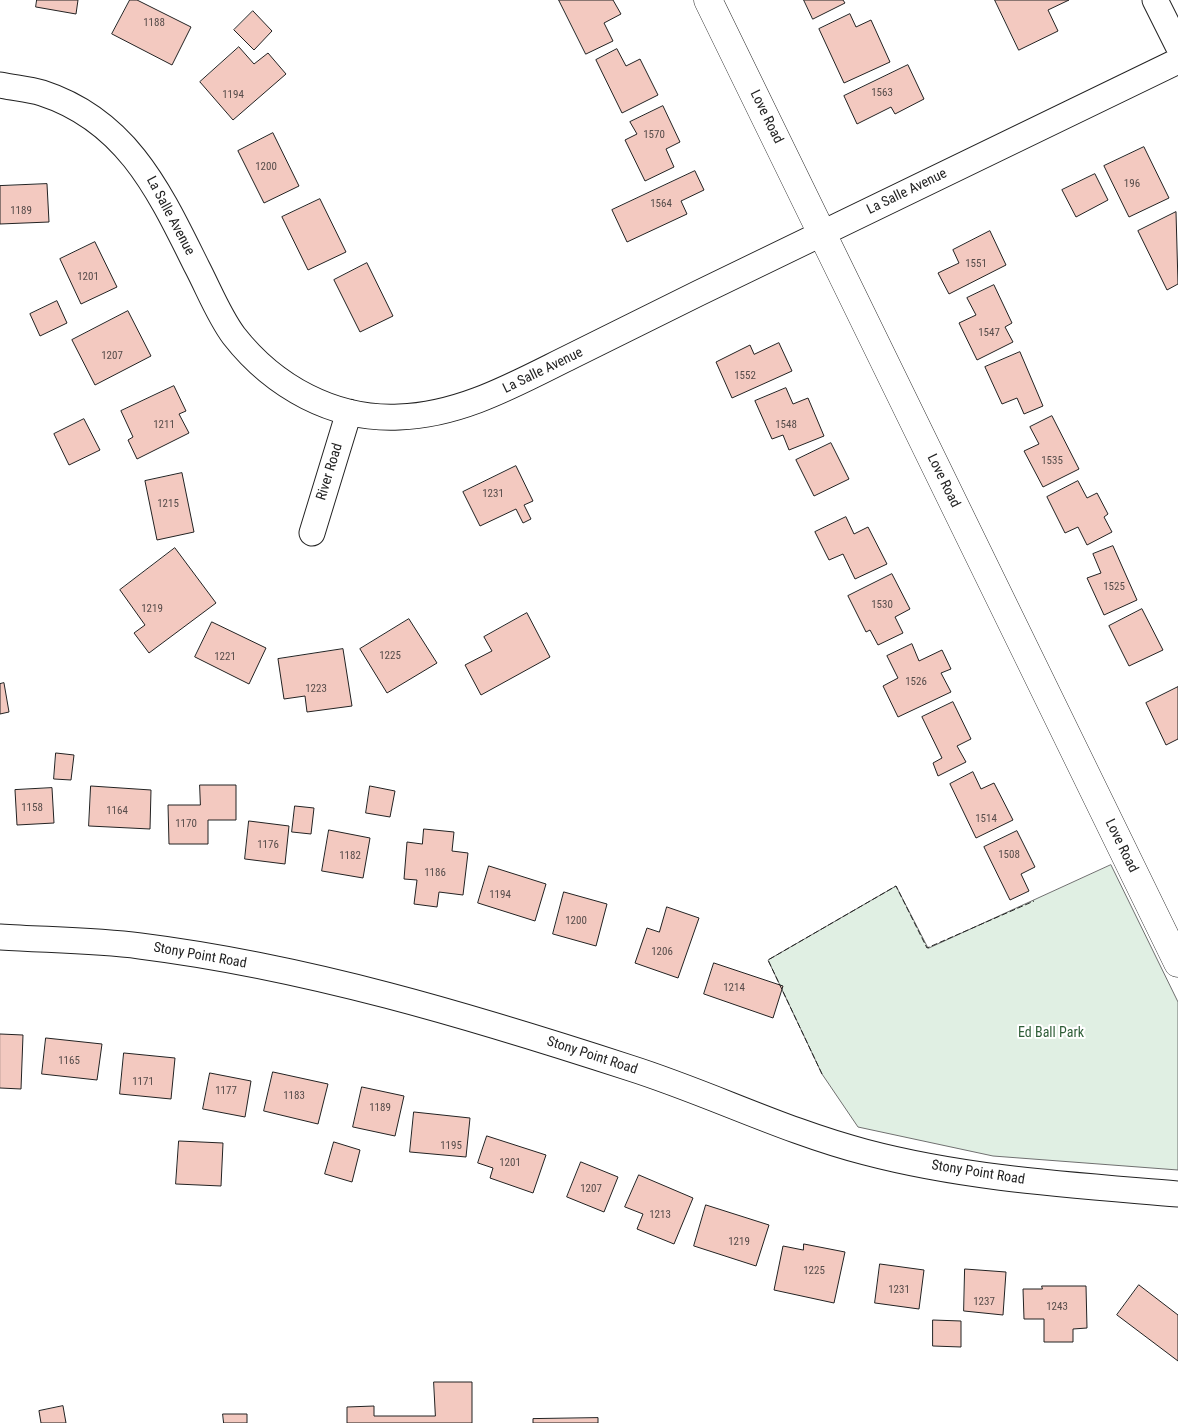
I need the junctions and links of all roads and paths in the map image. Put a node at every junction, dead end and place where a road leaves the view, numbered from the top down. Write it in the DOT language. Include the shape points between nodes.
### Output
graph roads {
  1 [pos="708,0"];
  2 [pos="1155,0"];
  3 [pos="1178,46"];
  4 [pos="1178,61"];
  5 [pos="0,85"];
  6 [pos="822,232"];
  7 [pos="349,412"];
  8 [pos="312,533"];
  9 [pos="0,937"];
  10 [pos="1178,963"];
  11 [pos="1178,1194"];
  1 -- 6 [label="street, Love Road"];
  2 -- 3 [label="street"];
  4 -- 6 [label="street, La Salle Avenue"];
  5 -- 7 [label="street, La Salle Avenue" via="40,92 74,106 113,134 140,163 160,192 233,334 283,383 316,403"];
  6 -- 7 [label="street, La Salle Avenue" via="496,394 434,414 397,418"];
  6 -- 10 [label="street, Love Road"];
  7 -- 8 [label="street, River Road"];
  9 -- 11 [label="street, Stony Point Road" via="139,946 264,967 420,1003 633,1069 794,1130 864,1152 967,1174"];
}
